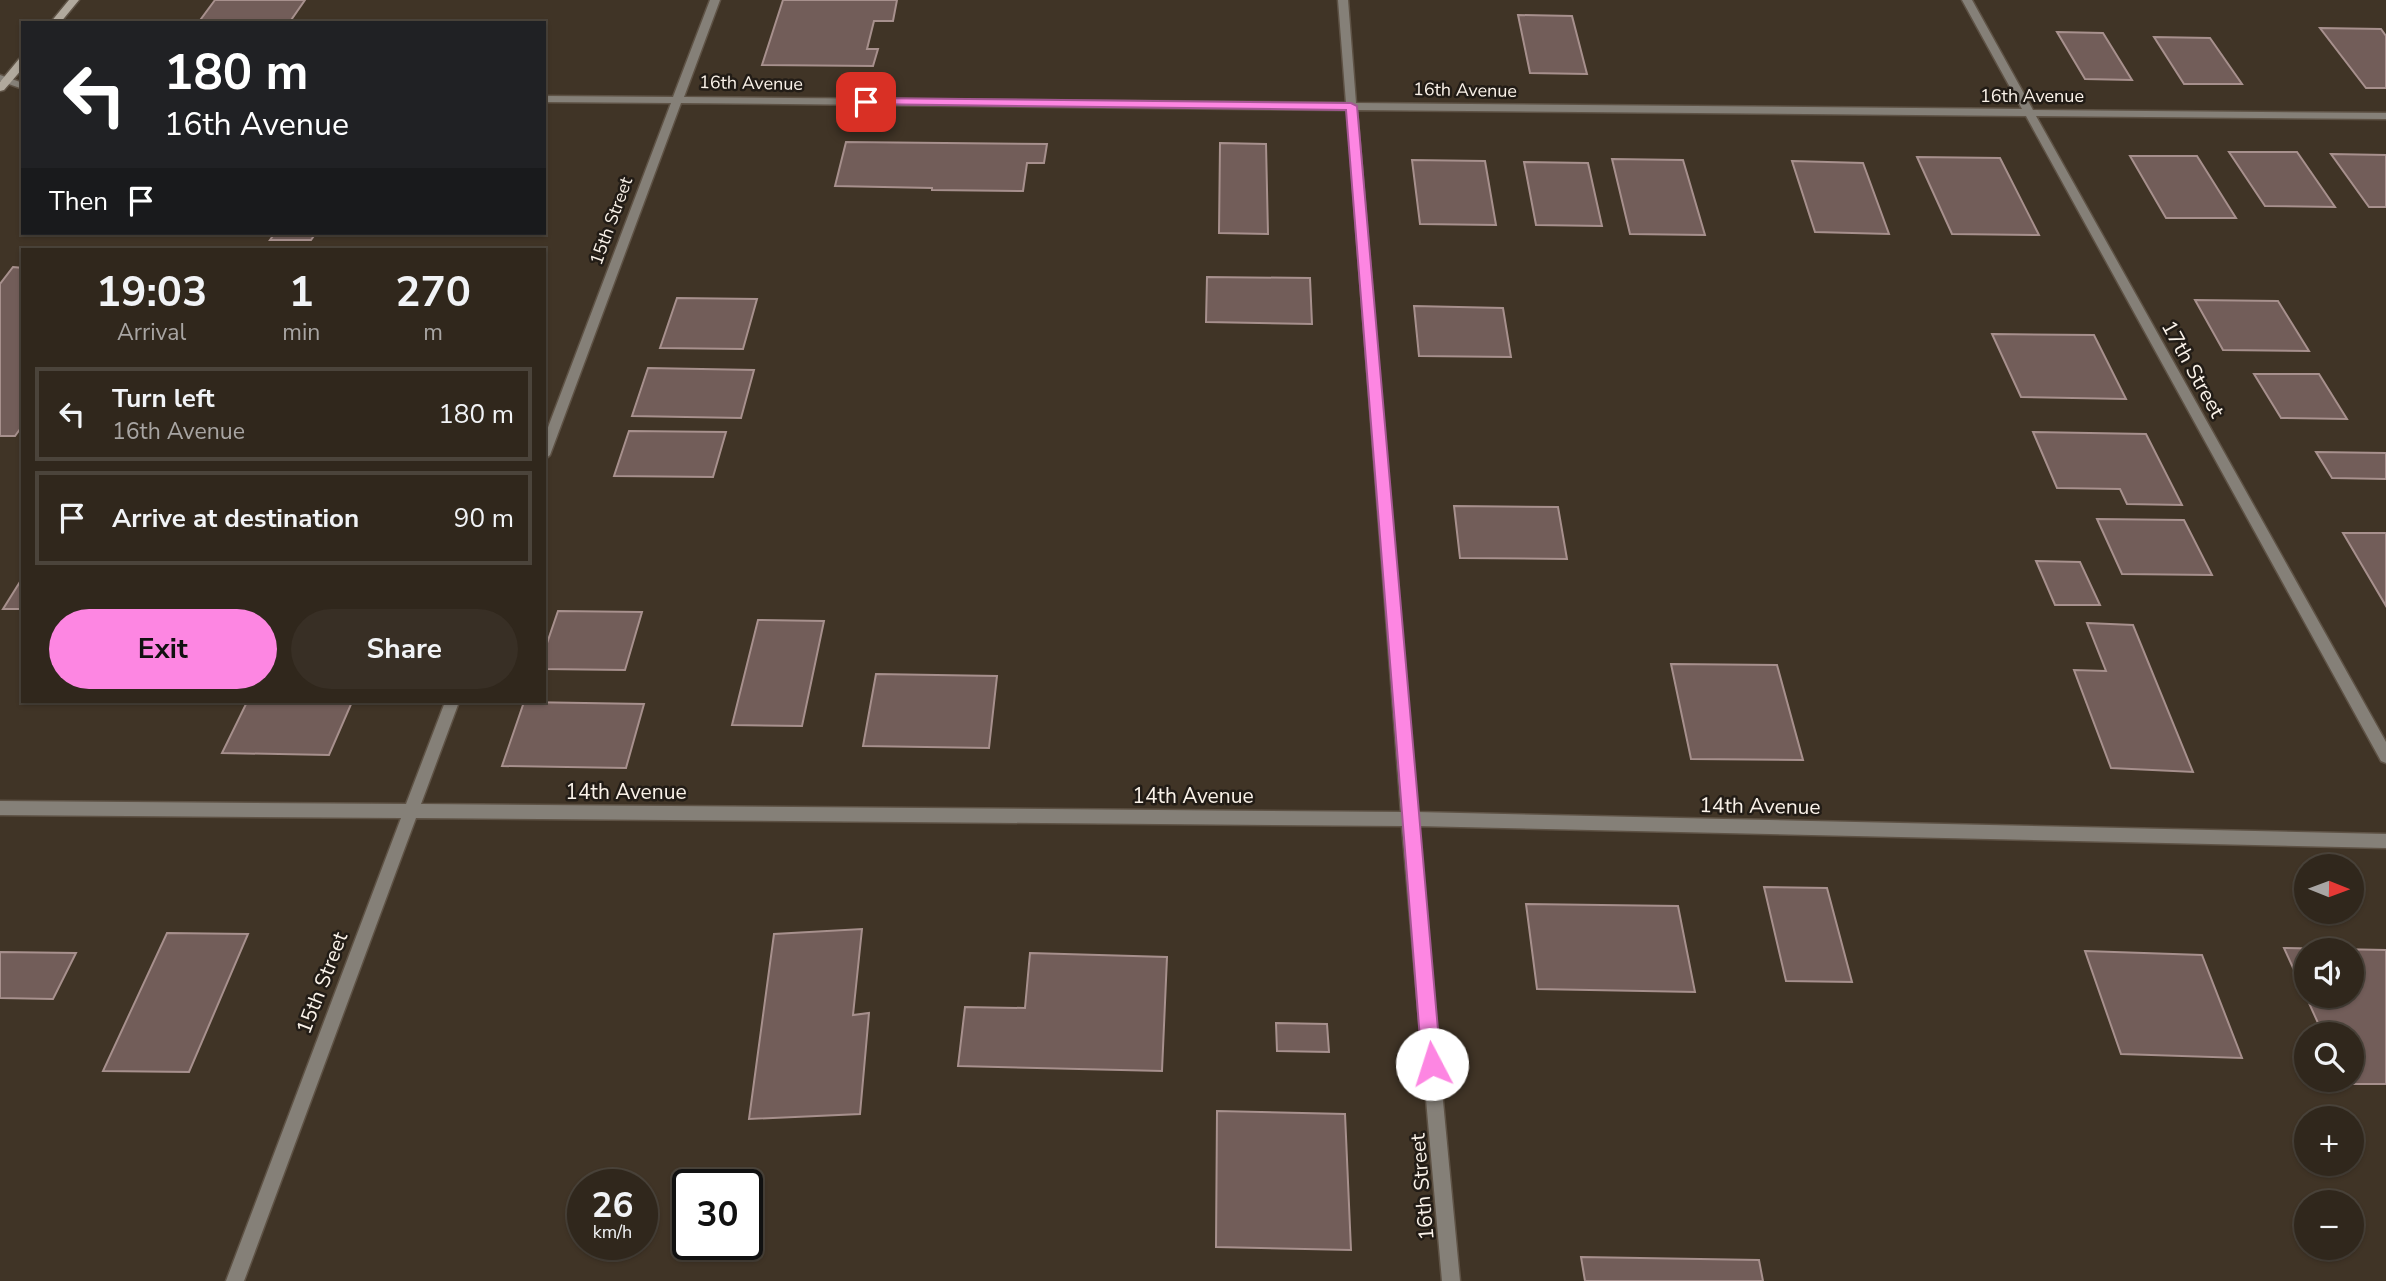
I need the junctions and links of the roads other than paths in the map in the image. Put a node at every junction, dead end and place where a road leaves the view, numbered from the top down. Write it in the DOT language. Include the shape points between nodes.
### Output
graph roads {
  1 [pos="75,0"];
  2 [pos="715,0"];
  3 [pos="1343,0"];
  4 [pos="1966,0"];
  5 [pos="57,21"];
  6 [pos="21,63"];
  7 [pos="2,82"];
  8 [pos="21,86"];
  9 [pos="546,99"];
  10 [pos="677,100"];
  11 [pos="1351,106"];
  12 [pos="2029,113"];
  13 [pos="2386,116"];
  14 [pos="546,450"];
  15 [pos="452,703"];
  16 [pos="2386,756"];
  17 [pos="0,808"];
  18 [pos="411,811"];
  19 [pos="1409,819"];
  20 [pos="2386,841"];
  21 [pos="235,1281"];
  22 [pos="1451,1281"];
  1 -- 5 [label="main road"];
  2 -- 10 [label="street, 15th Street"];
  3 -- 11 [label="street, 16th Street"];
  4 -- 12 [label="street, 17th Street"];
  6 -- 7 [label="main road"];
  7 -- 8 [label="street"];
  9 -- 10 [label="street, 16th Avenue"];
  10 -- 11 [label="street, 16th Avenue"];
  10 -- 14 [label="street, 15th Street"];
  11 -- 12 [label="street, 16th Avenue"];
  11 -- 19 [label="street, 16th Street"];
  12 -- 13 [label="street, 16th Avenue"];
  12 -- 16 [label="street, 17th Street"];
  15 -- 18 [label="street, 15th Street"];
  17 -- 18 [label="street, 14th Avenue"];
  18 -- 19 [label="street, 14th Avenue"];
  18 -- 21 [label="street, 15th Street"];
  19 -- 20 [label="street, 14th Avenue"];
  19 -- 22 [label="street, 16th Street"];
}
